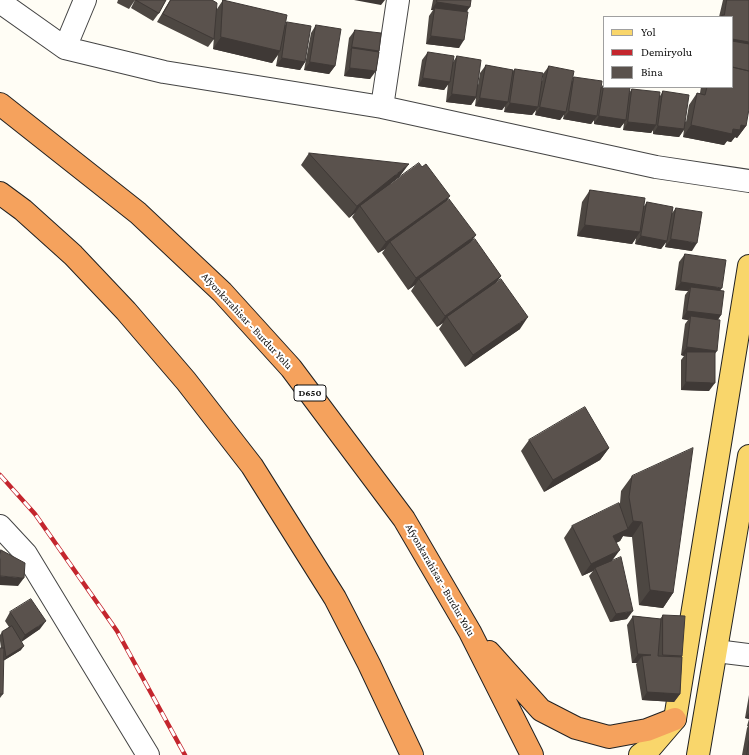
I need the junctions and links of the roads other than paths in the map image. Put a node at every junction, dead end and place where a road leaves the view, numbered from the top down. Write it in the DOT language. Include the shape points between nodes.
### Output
graph roads {
  1 [pos="85,0"];
  2 [pos="398,0"];
  3 [pos="0,2"];
  4 [pos="65,48"];
  5 [pos="0,104"];
  6 [pos="382,107"];
  7 [pos="749,180"];
  8 [pos="0,193"];
  9 [pos="749,266"];
  10 [pos="749,456"];
  11 [pos="0,526"];
  12 [pos="470,632"];
  13 [pos="716,651"];
  14 [pos="749,655"];
  15 [pos="675,719"];
  16 [pos="148,755"];
  17 [pos="412,755"];
  18 [pos="532,755"];
  19 [pos="640,755"];
  20 [pos="698,755"];
  1 -- 4 [label="street"];
  2 -- 6 [label="street"];
  3 -- 4 [label="street"];
  4 -- 6 [label="street" via="164,72"];
  5 -- 12 [label="highway, Afyonkarahisar - Burdur Yolu / D650" via="138,213 222,292 291,368 404,519"];
  6 -- 7 [label="street" via="656,167"];
  8 -- 17 [label="highway" via="23,210 72,255 126,311 186,381 252,466 335,598"];
  9 -- 15 [label="main road"];
  10 -- 13 [label="main road"];
  11 -- 16 [label="street" via="26,554"];
  12 -- 15 [label="highway" via="541,710 576,728 609,737 647,730"];
  12 -- 18 [label="highway, Afyonkarahisar - Burdur Yolu / D650"];
  13 -- 14 [label="street"];
  13 -- 20 [label="main road"];
  15 -- 19 [label="main road" via="651,747"];
}
